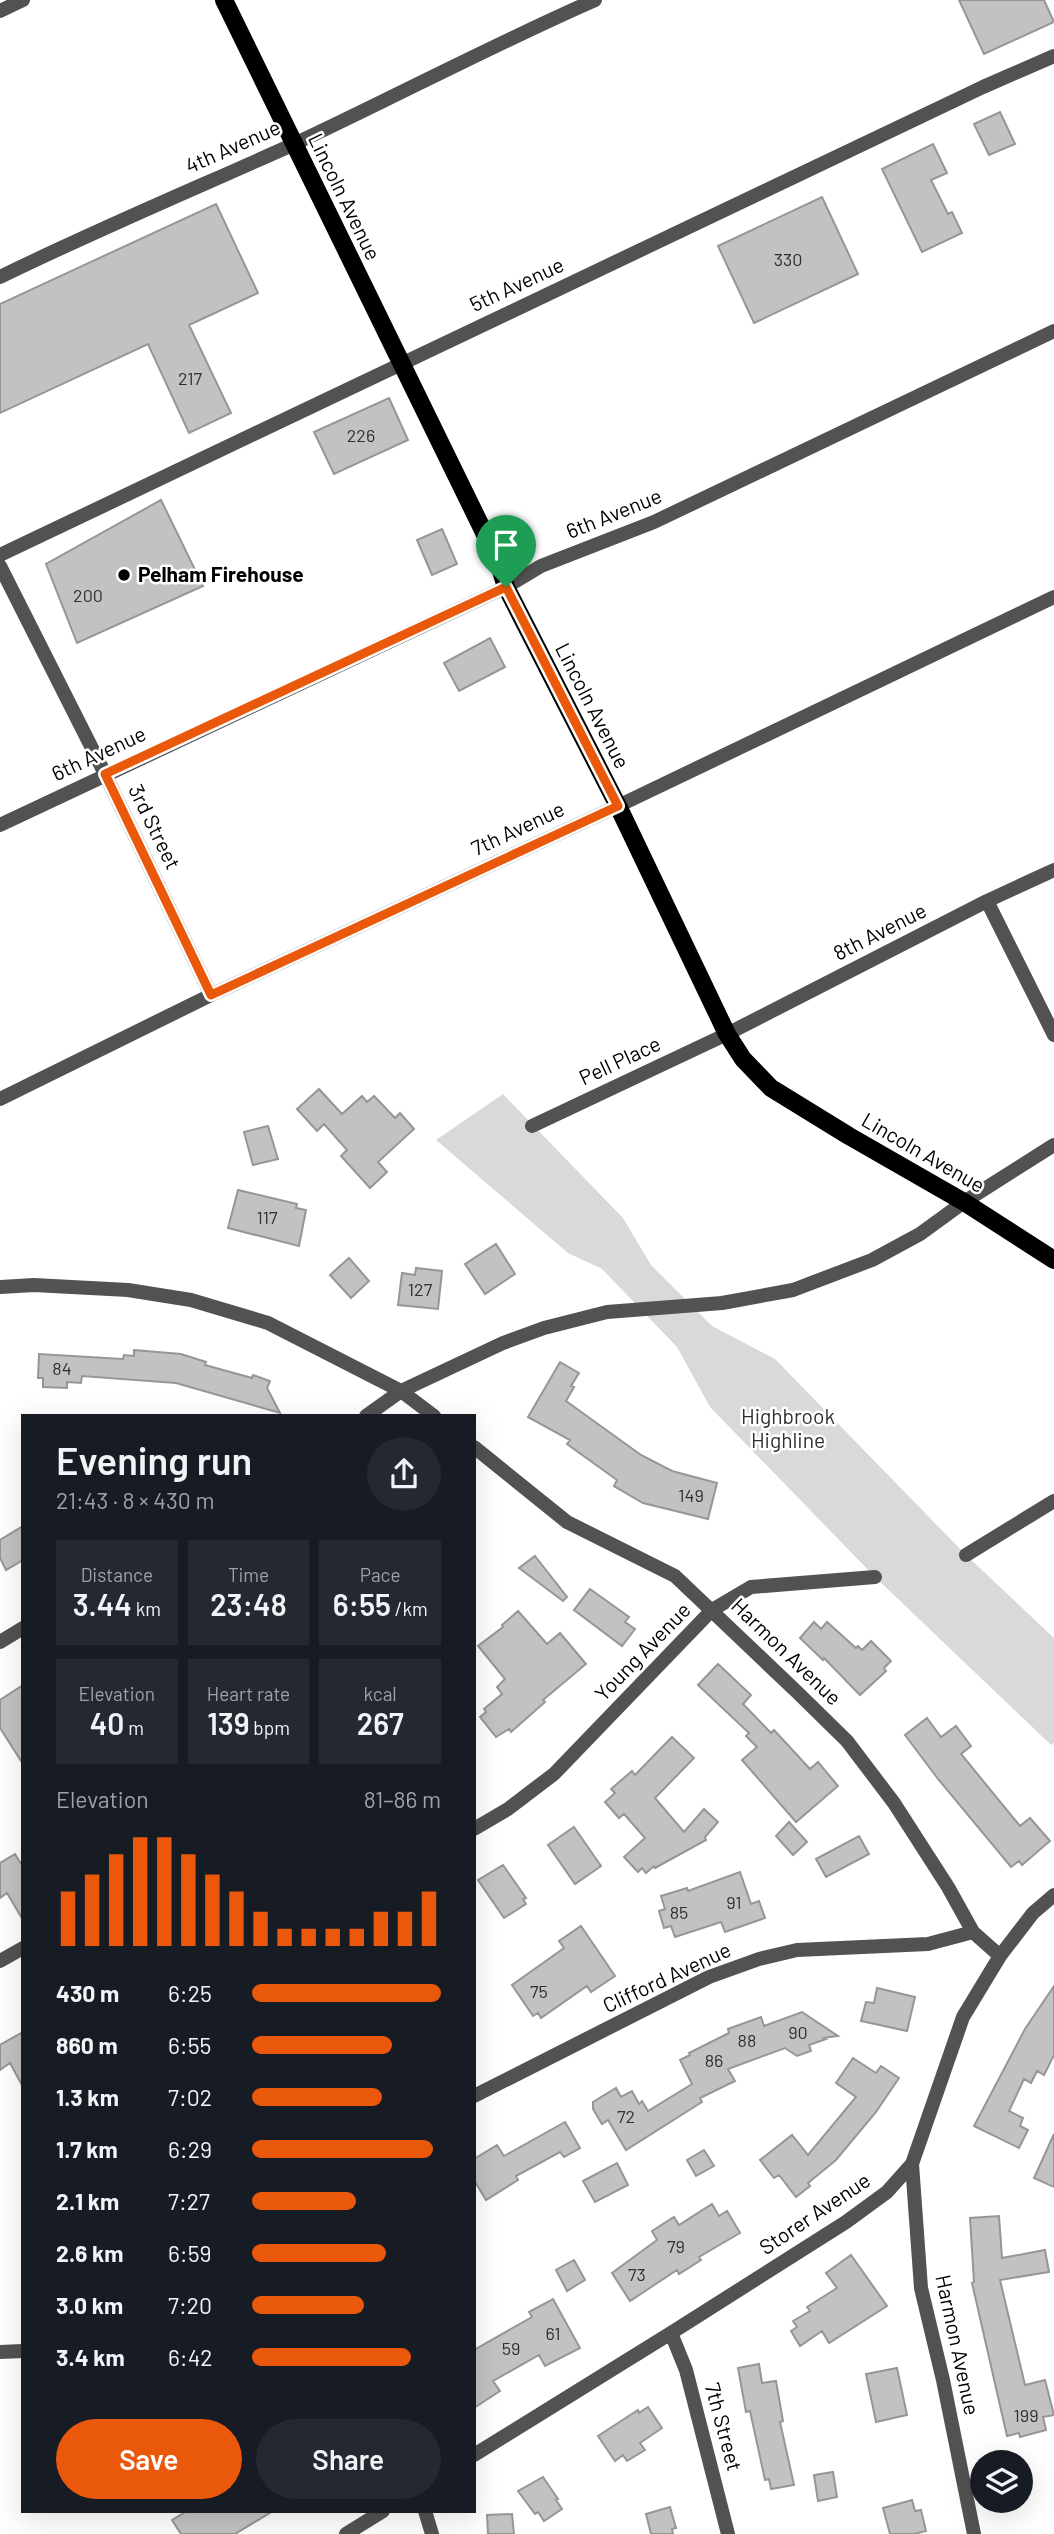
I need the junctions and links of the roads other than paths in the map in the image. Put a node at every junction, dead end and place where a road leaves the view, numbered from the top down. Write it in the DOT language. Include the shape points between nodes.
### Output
graph roads {
  1 [pos="23,0"];
  2 [pos="223,0"];
  3 [pos="595,0"];
  4 [pos="0,11"];
  5 [pos="1054,56"];
  6 [pos="292,145"];
  7 [pos="0,277"];
  8 [pos="1054,331"];
  9 [pos="401,362"];
  10 [pos="0,555"];
  11 [pos="0,566"];
  12 [pos="506,587"];
  13 [pos="1054,597"];
  14 [pos="105,774"];
  15 [pos="618,806"];
  16 [pos="0,824"];
  17 [pos="1054,870"];
  18 [pos="987,901"];
  19 [pos="211,995"];
  20 [pos="727,1034"];
  21 [pos="1054,1035"];
  22 [pos="0,1099"];
  23 [pos="532,1126"];
  24 [pos="1054,1145"];
  25 [pos="964,1202"];
  26 [pos="1054,1260"];
  27 [pos="0,1287"];
  28 [pos="401,1391"];
  29 [pos="369,1414"];
  30 [pos="431,1414"];
  31 [pos="476,1449"];
  32 [pos="1054,1501"];
  33 [pos="966,1555"];
  34 [pos="875,1577"];
  35 [pos="712,1610"];
  36 [pos="21,1629"];
  37 [pos="0,1642"];
  38 [pos="476,1828"];
  39 [pos="1054,1895"];
  40 [pos="973,1932"];
  41 [pos="21,1949"];
  42 [pos="1000,1956"];
  43 [pos="0,1961"];
  44 [pos="476,2095"];
  45 [pos="912,2164"];
  46 [pos="671,2333"];
  47 [pos="21,2351"];
  48 [pos="0,2352"];
  49 [pos="476,2454"];
  50 [pos="380,2513"];
  51 [pos="426,2513"];
  52 [pos="346,2534"];
  53 [pos="432,2534"];
  54 [pos="728,2534"];
  55 [pos="974,2534"];
  1 -- 4 [label="street"];
  2 -- 6 [label="main road, Lincoln Avenue"];
  3 -- 6 [label="street, 4th Avenue"];
  5 -- 9 [label="street, 5th Avenue"];
  6 -- 7 [label="street, 4th Avenue" via="86,234"];
  6 -- 9 [label="main road, Lincoln Avenue"];
  8 -- 12 [label="street, 6th Avenue" via="654,522 541,566"];
  9 -- 10 [label="street, 5th Avenue"];
  9 -- 12 [label="main road, Lincoln Avenue" via="498,561"];
  11 -- 14 [label="street, 3rd Street"];
  12 -- 14 [label="street, 6th Avenue"];
  12 -- 15 [label="main road, Lincoln Avenue"];
  13 -- 15 [label="street, 7th Avenue"];
  14 -- 16 [label="street, 6th Avenue"];
  14 -- 19 [label="street, 3rd Street"];
  15 -- 19 [label="street, 7th Avenue"];
  15 -- 20 [label="main road, Lincoln Avenue"];
  17 -- 18 [label="street, 8th Avenue"];
  18 -- 20 [label="street, 8th Avenue"];
  18 -- 21 [label="street"];
  19 -- 22 [label="street, 7th Avenue"];
  20 -- 23 [label="street, Pell Place"];
  20 -- 25 [label="main road, Lincoln Avenue" via="771,1088"];
  24 -- 25 [label="street"];
  25 -- 26 [label="main road, Lincoln Avenue"];
  25 -- 28 [label="street" via="920,1234 872,1260 793,1290 722,1303 607,1312 544,1328"];
  27 -- 28 [label="street" via="128,1290 191,1300 268,1323"];
  28 -- 29 [label="street"];
  28 -- 30 [label="street"];
  31 -- 35 [label="street, Harmon Avenue" via="567,1521 675,1576"];
  32 -- 33 [label="street"];
  34 -- 35 [label="street, Young Avenue" via="751,1587"];
  35 -- 38 [label="street, Young Avenue" via="554,1774"];
  35 -- 40 [label="street, Harmon Avenue" via="846,1741 894,1803"];
  36 -- 37 [label="street"];
  39 -- 42 [label="street, Storer Avenue" via="1033,1913"];
  40 -- 42 [label="street, Harmon Avenue"];
  40 -- 44 [label="street, Clifford Avenue" via="928,1944 797,1950 759,1959 709,1977"];
  41 -- 43 [label="street"];
  42 -- 45 [label="street, Storer Avenue" via="963,2017"];
  45 -- 46 [label="street, Storer Avenue" via="887,2192 846,2222"];
  45 -- 55 [label="street, Harmon Avenue" via="921,2288"];
  46 -- 49 [label="street, Storer Avenue"];
  46 -- 54 [label="street, 7th Street" via="686,2371"];
  47 -- 48 [label="street"];
  50 -- 52 [label="street"];
  51 -- 53 [label="street"];
}
